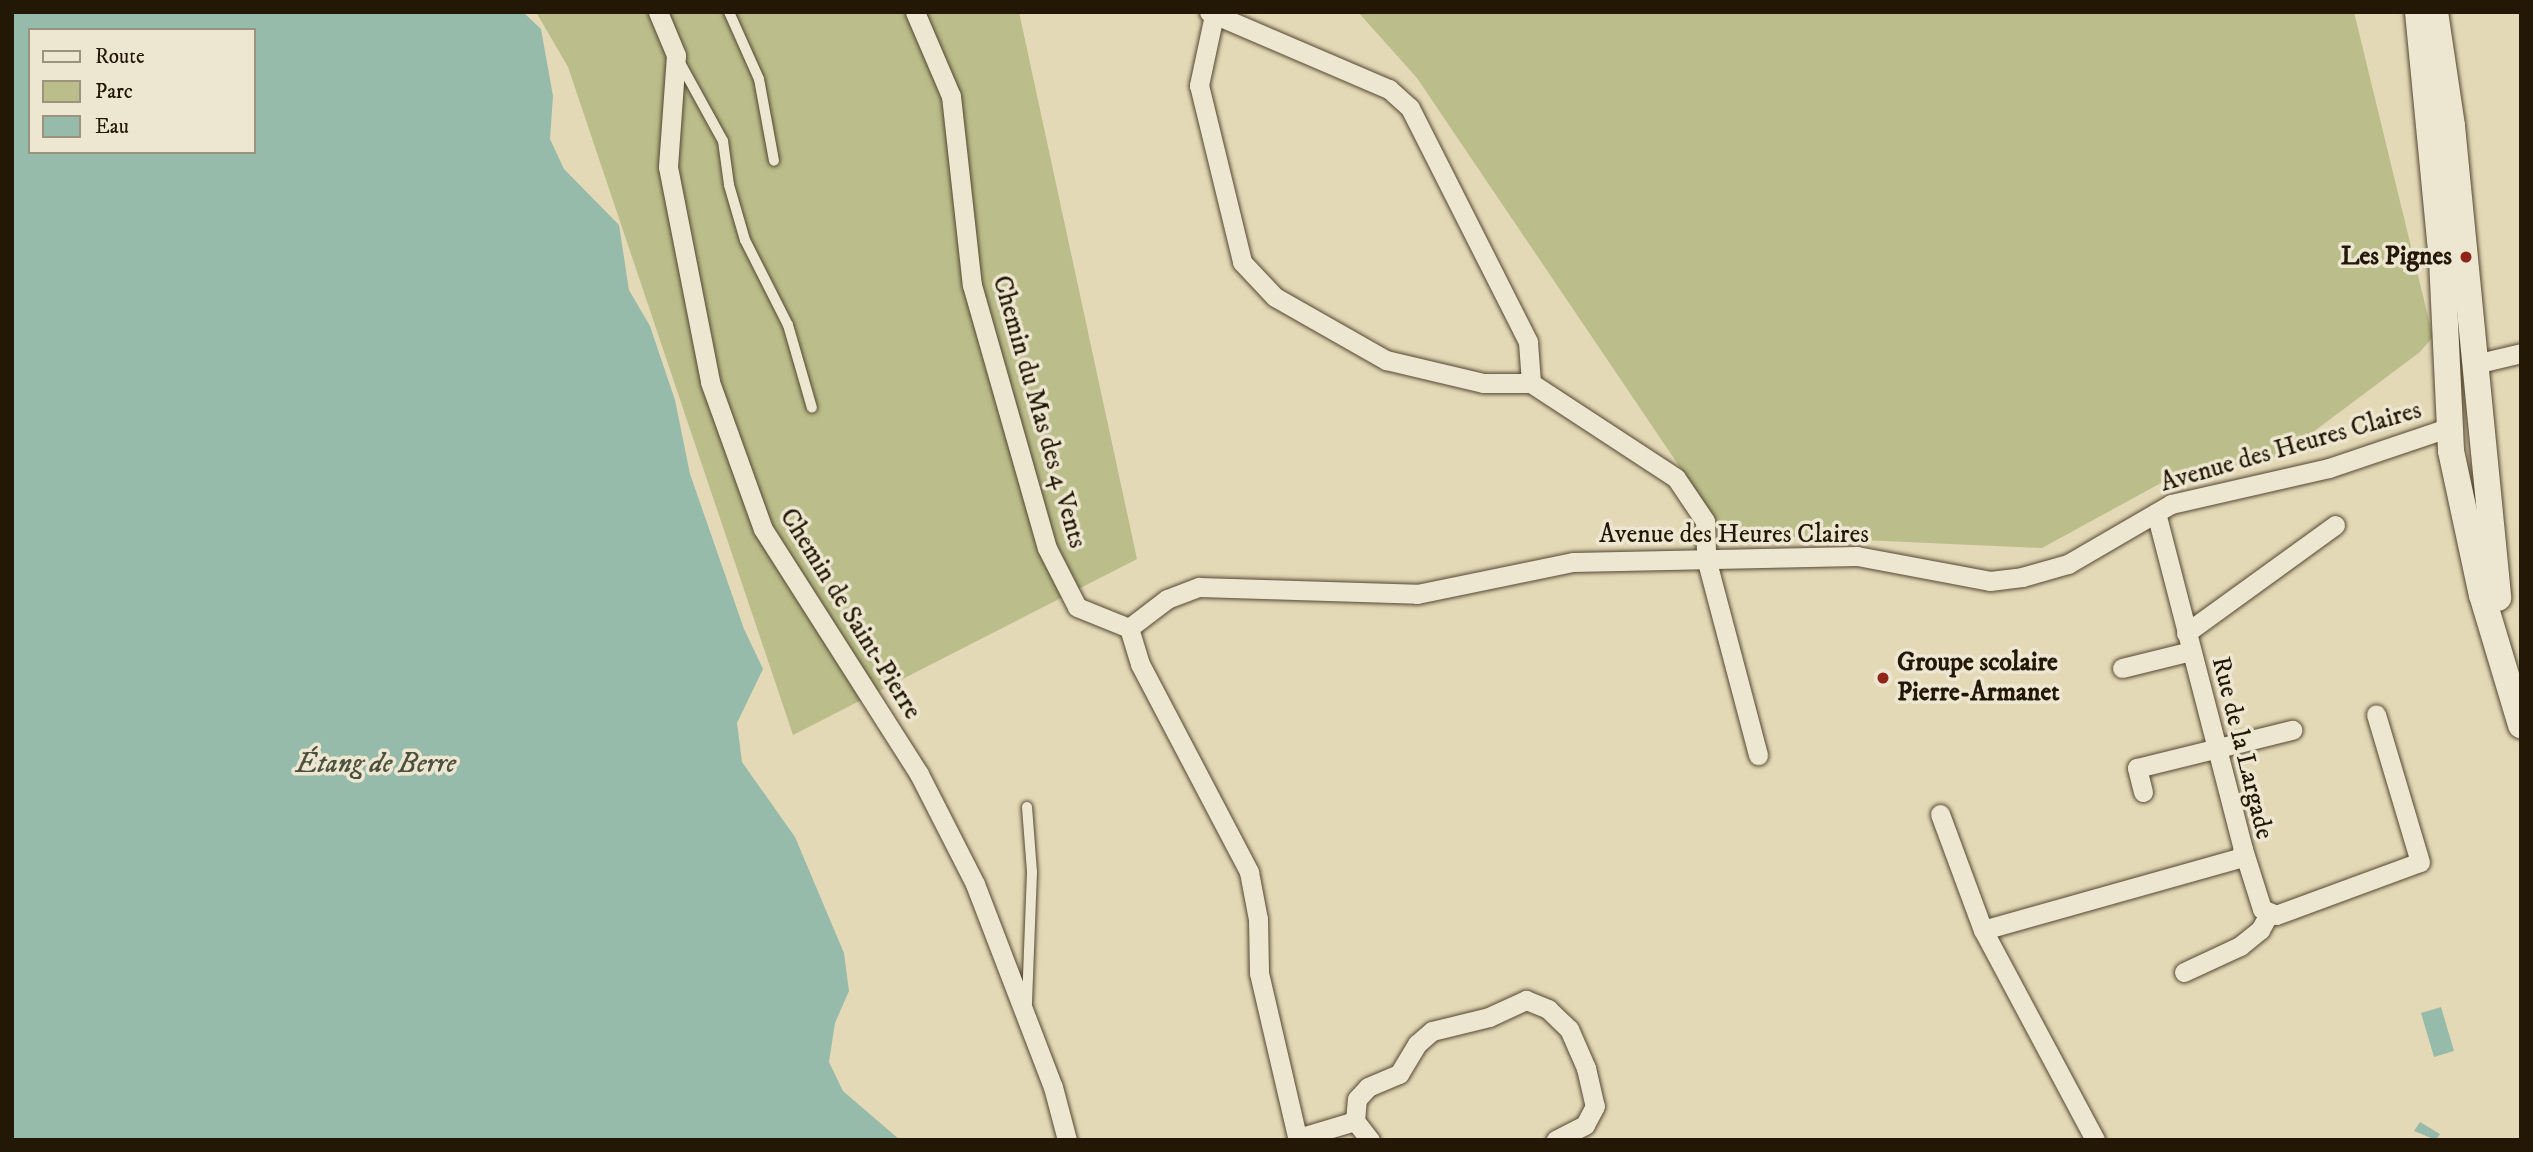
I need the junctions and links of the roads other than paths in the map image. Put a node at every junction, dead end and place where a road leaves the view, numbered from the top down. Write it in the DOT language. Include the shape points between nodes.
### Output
graph roads {
  1 [pos="658,12"];
  2 [pos="729,12"];
  3 [pos="915,12"];
  4 [pos="2418,12"];
  5 [pos="2435,12"];
  6 [pos="1212,14"];
  7 [pos="676,55"];
  8 [pos="774,161"];
  9 [pos="2521,353"];
  10 [pos="2474,361"];
  11 [pos="2446,366"];
  12 [pos="1531,383"];
  13 [pos="812,408"];
  14 [pos="2450,439"];
  15 [pos="2482,451"];
  16 [pos="2156,513"];
  17 [pos="2335,526"];
  18 [pos="1706,558"];
  19 [pos="1129,628"];
  20 [pos="2189,642"];
  21 [pos="2122,668"];
  22 [pos="2512,693"];
  23 [pos="2376,714"];
  24 [pos="2521,725"];
  25 [pos="2292,730"];
  26 [pos="2217,746"];
  27 [pos="1758,755"];
  28 [pos="2143,792"];
  29 [pos="1027,807"];
  30 [pos="1940,814"];
  31 [pos="2244,849"];
  32 [pos="2269,914"];
  33 [pos="1983,930"];
  34 [pos="2184,972"];
  35 [pos="1027,1016"];
  36 [pos="1355,1121"];
  37 [pos="1298,1139"];
  38 [pos="1067,1140"];
  39 [pos="1370,1140"];
  40 [pos="1556,1140"];
  41 [pos="2095,1140"];
  1 -- 7 [label="street, Chemin de Saint-Pierre"];
  2 -- 8 [label="lane" via="759,79"];
  3 -- 19 [label="street, Chemin du Mas des 4 Vents" via="951,96 972,285 1047,548 1077,607"];
  4 -- 11 [label="main road" via="2441,246"];
  5 -- 10 [label="main road" via="2452,126"];
  6 -- 12 [label="street" via="1389,89 1410,108 1528,342"];
  6 -- 12 [label="street" via="1199,85 1242,262 1275,297 1386,360 1483,383"];
  7 -- 13 [label="lane" via="723,141 729,185 745,240 788,325"];
  7 -- 35 [label="street, Chemin de Saint-Pierre" via="668,167 710,382 763,529 919,774 975,884"];
  9 -- 10 [label="street"];
  10 -- 11 [label="main road" via="2459,354"];
  10 -- 15 [label="main road"];
  11 -- 14 [label="main road"];
  12 -- 18 [label="street" via="1676,478 1705,520"];
  14 -- 15 [label="main road" via="2464,460"];
  14 -- 16 [label="street, Avenue des Heures Claires" via="2171,504"];
  14 -- 22 [label="main road" via="2482,595"];
  15 -- 22 [label="main road"];
  16 -- 18 [label="street, Avenue des Heures Claires" via="2068,564 1990,581 1857,556"];
  16 -- 20 [label="street, Rue de la Largade"];
  17 -- 20 [label="street"];
  18 -- 19 [label="street, Avenue des Heures Claires" via="1573,562 1417,593 1199,587 1167,599"];
  18 -- 27 [label="street"];
  19 -- 37 [label="street" via="1140,664 1249,872 1258,919 1259,973"];
  20 -- 21 [label="street"];
  20 -- 26 [label="street, Rue de la Largade"];
  22 -- 24 [label="main road"];
  23 -- 32 [label="street" via="2420,862"];
  25 -- 26 [label="street"];
  26 -- 28 [label="street" via="2137,768"];
  26 -- 31 [label="street, Rue de la Largade"];
  29 -- 35 [label="lane" via="1032,873"];
  30 -- 33 [label="street"];
  31 -- 32 [label="street" via="2262,909"];
  31 -- 33 [label="street, Rue de la Largade" via="2240,858 2228,865"];
  32 -- 34 [label="street" via="2260,930 2240,946"];
  33 -- 41 [label="street"];
  35 -- 38 [label="street, Chemin de Saint-Pierre"];
  36 -- 37 [label="street"];
  36 -- 39 [label="street"];
  36 -- 40 [label="street" via="1357,1099 1368,1087 1399,1073 1417,1044 1432,1031 1489,1017 1526,1000 1548,1009 1569,1029 1586,1068 1595,1106 1585,1125"];
}
